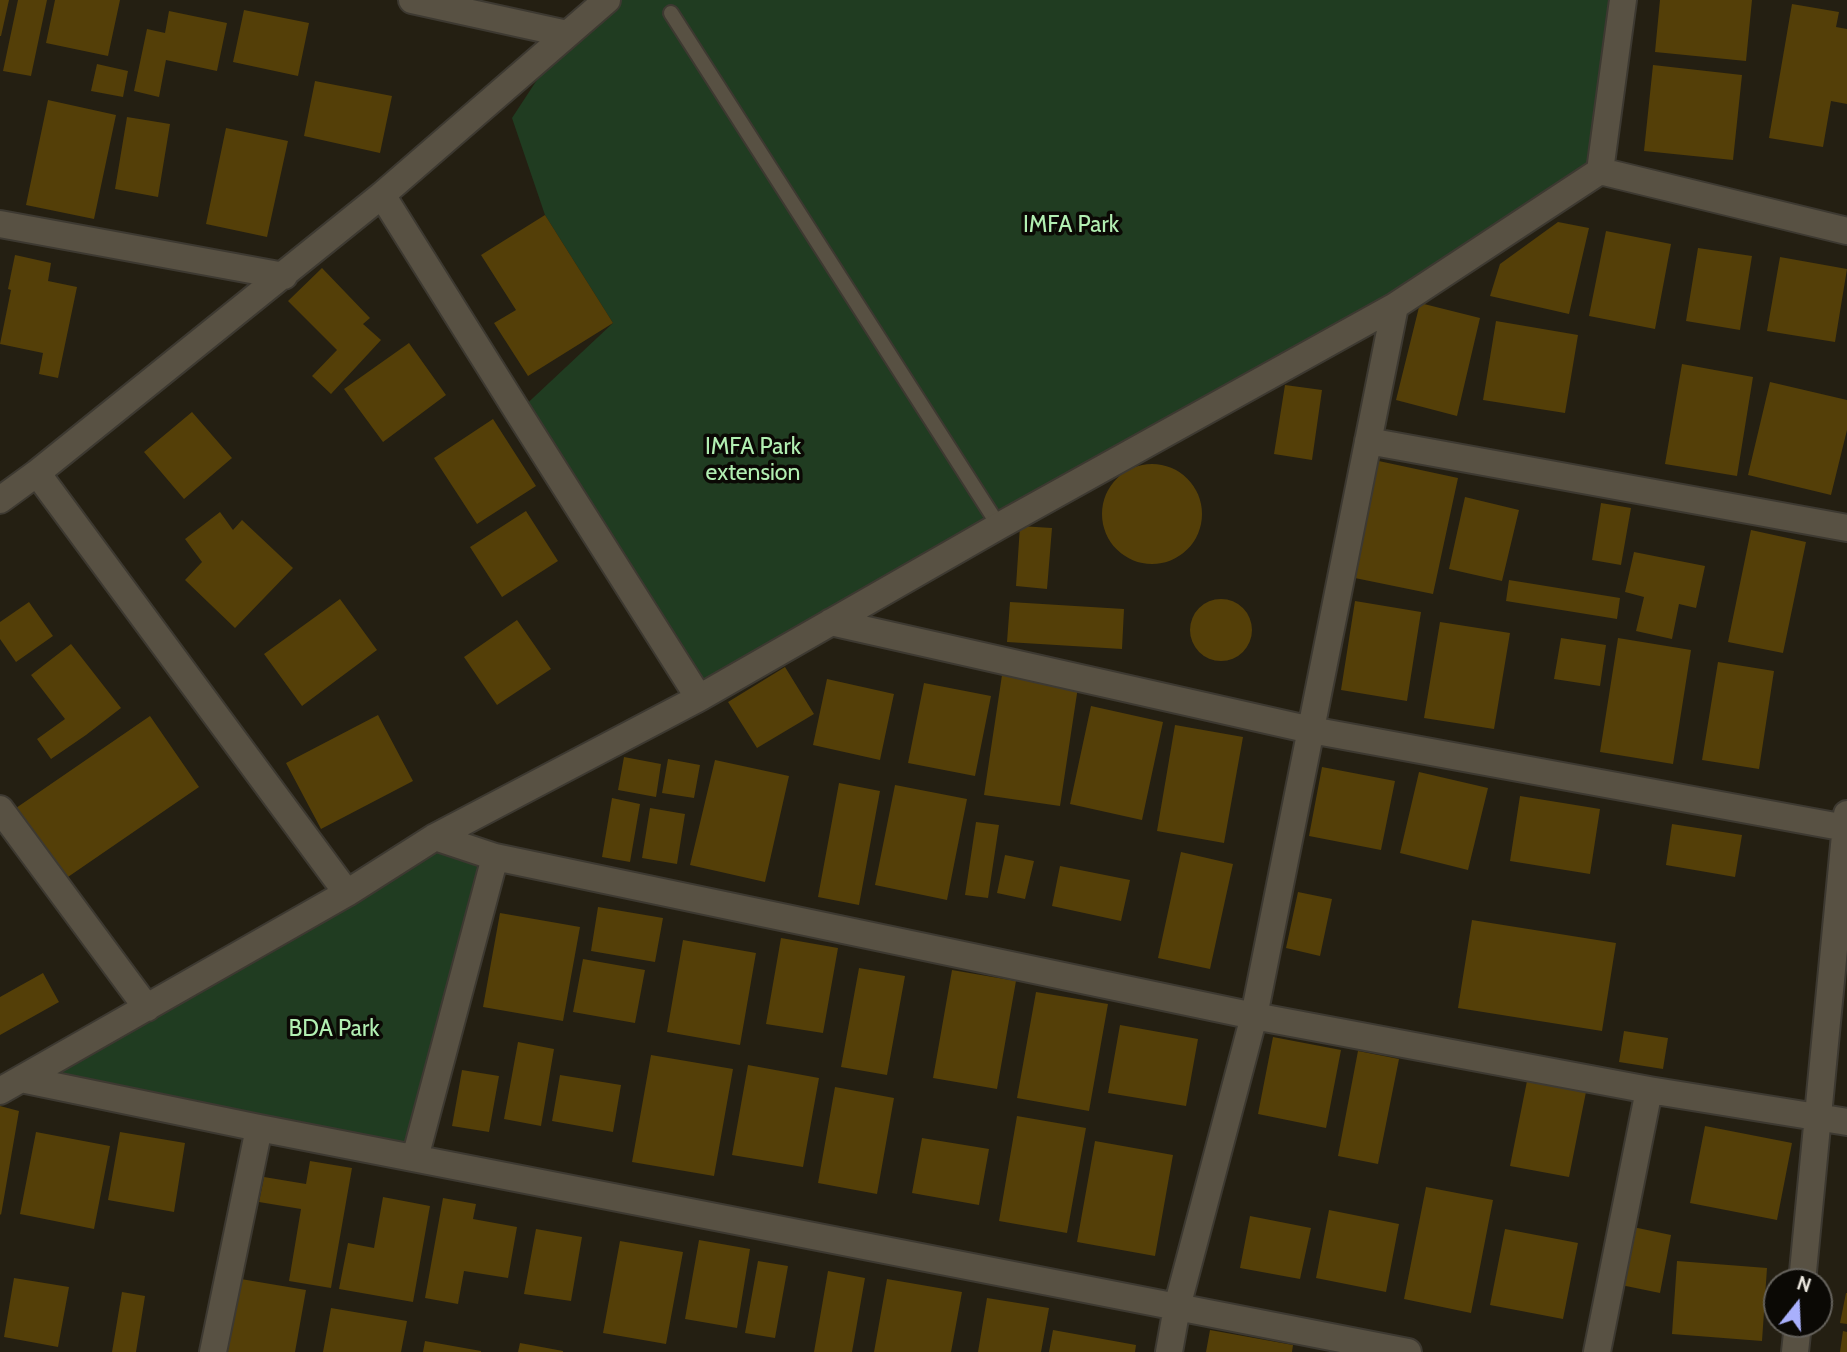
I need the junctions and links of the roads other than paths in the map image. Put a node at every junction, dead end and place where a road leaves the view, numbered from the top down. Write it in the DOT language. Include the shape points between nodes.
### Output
graph roads {
  1 [pos="412,0"];
  2 [pos="607,0"];
  3 [pos="1623,0"];
  4 [pos="671,13"];
  5 [pos="568,34"];
  6 [pos="1600,171"];
  7 [pos="382,195"];
  8 [pos="0,224"];
  9 [pos="1847,232"];
  10 [pos="284,276"];
  11 [pos="1395,306"];
  12 [pos="1368,441"];
  13 [pos="37,473"];
  14 [pos="0,500"];
  15 [pos="999,526"];
  16 [pos="1847,527"];
  17 [pos="831,622"];
  18 [pos="699,698"];
  19 [pos="1311,730"];
  20 [pos="0,809"];
  21 [pos="1846,821"];
  22 [pos="435,837"];
  23 [pos="495,857"];
  24 [pos="347,893"];
  25 [pos="146,1008"];
  26 [pos="1254,1016"];
  27 [pos="11,1085"];
  28 [pos="1649,1090"];
  29 [pos="1816,1117"];
  30 [pos="1847,1122"];
  31 [pos="259,1128"];
  32 [pos="415,1157"];
  33 [pos="1803,1268"];
  34 [pos="1177,1307"];
  35 [pos="213,1352"];
  36 [pos="1169,1352"];
  37 [pos="1408,1352"];
  38 [pos="1597,1352"];
  1 -- 5 [label="street"];
  2 -- 5 [label="street"];
  3 -- 6 [label="street"];
  4 -- 15 [label="lane"];
  5 -- 7 [label="street"];
  6 -- 9 [label="street"];
  6 -- 11 [label="street"];
  7 -- 10 [label="street"];
  7 -- 18 [label="street"];
  8 -- 10 [label="street"];
  10 -- 13 [label="street"];
  11 -- 12 [label="street"];
  11 -- 15 [label="street"];
  12 -- 16 [label="street"];
  12 -- 19 [label="street"];
  13 -- 14 [label="street"];
  13 -- 24 [label="street"];
  15 -- 17 [label="street"];
  17 -- 18 [label="street"];
  17 -- 19 [label="street"];
  18 -- 22 [label="street"];
  19 -- 21 [label="street"];
  19 -- 26 [label="street"];
  20 -- 25 [label="street"];
  21 -- 29 [label="street"];
  22 -- 23 [label="street"];
  22 -- 24 [label="street"];
  23 -- 26 [label="street"];
  23 -- 32 [label="street"];
  24 -- 25 [label="street"];
  25 -- 27 [label="street"];
  26 -- 28 [label="street"];
  26 -- 34 [label="street"];
  27 -- 31 [label="street"];
  28 -- 29 [label="street"];
  28 -- 38 [label="street"];
  29 -- 30 [label="street"];
  29 -- 33 [label="street"];
  31 -- 32 [label="street"];
  31 -- 35 [label="street"];
  32 -- 34 [label="street"];
  34 -- 36 [label="street"];
  34 -- 37 [label="street"];
}
